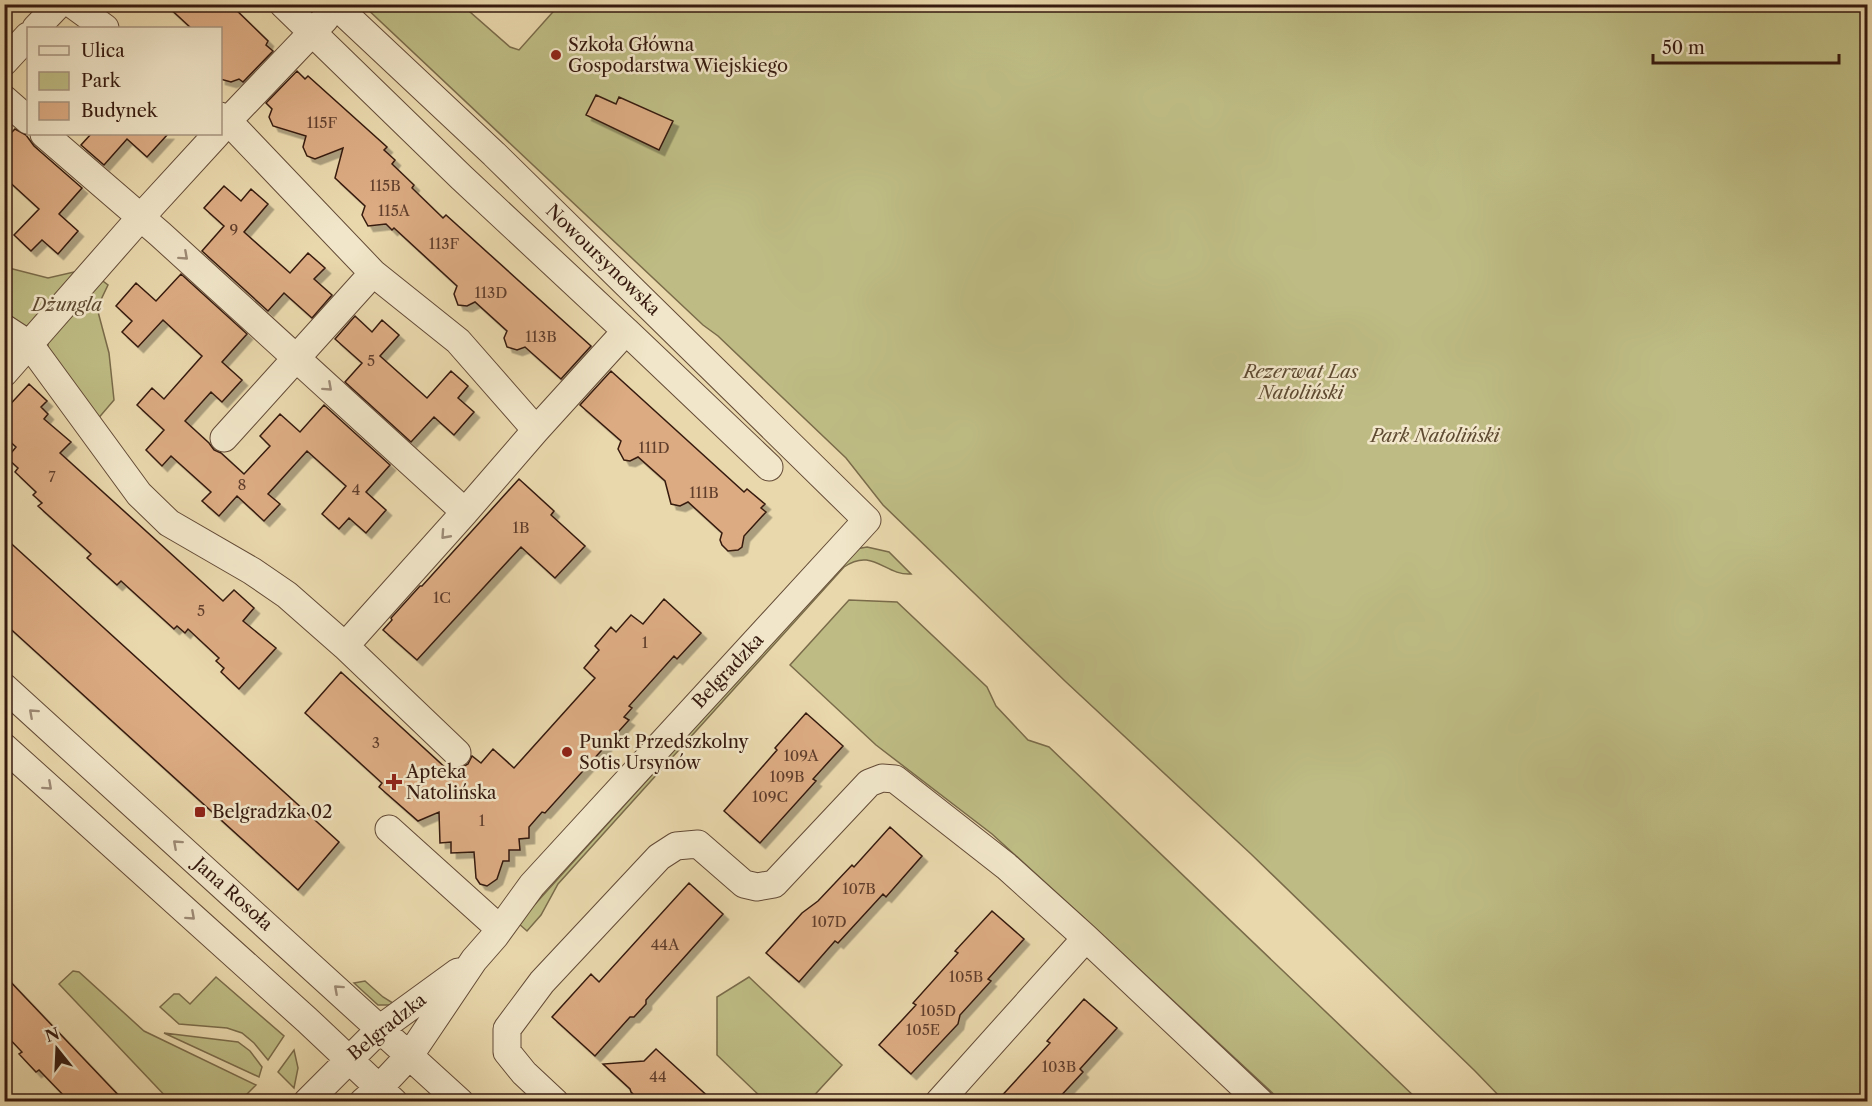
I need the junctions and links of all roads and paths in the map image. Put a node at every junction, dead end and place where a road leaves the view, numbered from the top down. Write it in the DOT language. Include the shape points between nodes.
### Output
graph roads {
  1 [pos="59,4"];
  2 [pos="72,4"];
  3 [pos="283,4"];
  4 [pos="335,5"];
  5 [pos="37,27"];
  6 [pos="104,27"];
  7 [pos="311,31"];
  8 [pos="27,37"];
  9 [pos="4,62"];
  10 [pos="4,99"];
  11 [pos="27,119"];
  12 [pos="222,124"];
  13 [pos="222,126"];
  14 [pos="45,135"];
  15 [pos="212,135"];
  16 [pos="140,218"];
  17 [pos="373,273"];
  18 [pos="4,328"];
  19 [pos="626,331"];
  20 [pos="30,345"];
  21 [pos="295,357"];
  22 [pos="4,373"];
  23 [pos="536,430"];
  24 [pos="224,438"];
  25 [pos="769,467"];
  26 [pos="465,512"];
  27 [pos="867,520"];
  28 [pos="345,645"];
  29 [pos="4,687"];
  30 [pos="4,747"];
  31 [pos="457,753"];
  32 [pos="389,829"];
  33 [pos="500,929"];
  34 [pos="1086,938"];
  35 [pos="474,960"];
  36 [pos="381,1028"];
  37 [pos="410,1055"];
  38 [pos="348,1059"];
  39 [pos="379,1097"];
  40 [pos="307,1101"];
  41 [pos="460,1101"];
  42 [pos="555,1101"];
  43 [pos="939,1101"];
  44 [pos="1260,1101"];
  1 -- 5 [label="street"];
  2 -- 6 [label="street"];
  3 -- 7 [label="street"];
  4 -- 7 [label="street"];
  4 -- 27 [label="street, Nowoursynowska" via="494,154"];
  7 -- 12 [label="street"];
  7 -- 19 [label="street"];
  8 -- 9 [label="street"];
  10 -- 11 [label="street"];
  13 -- 17 [label="street"];
  14 -- 16 [label="street"];
  15 -- 16 [label="street"];
  16 -- 20 [label="street"];
  16 -- 21 [label="street, one-way"];
  17 -- 21 [label="street"];
  17 -- 23 [label="street" via="458,341"];
  18 -- 20 [label="street"];
  19 -- 23 [label="street"];
  19 -- 25 [label="street"];
  20 -- 22 [label="street"];
  20 -- 28 [label="street" via="139,494 169,523 287,595"];
  21 -- 24 [label="street"];
  21 -- 26 [label="street, one-way"];
  23 -- 26 [label="street"];
  26 -- 28 [label="street, one-way"];
  27 -- 33 [label="street, Belgradzka" via="532,885"];
  28 -- 31 [label="street"];
  36 -- 29 [label="street, Jana Rosoła, one-way"];
  30 -- 38 [label="street, one-way"];
  32 -- 33 [label="street"];
  33 -- 35 [label="street, Belgradzka"];
  34 -- 42 [label="street" via="1006,866 921,798 895,778 882,778 869,783 774,884 744,884 698,844 676,846 659,857 542,982 507,1029 507,1052"];
  34 -- 43 [label="street"];
  34 -- 44 [label="street"];
  35 -- 36 [label="street, Belgradzka"];
  35 -- 37 [label="street, Belgradzka"];
  36 -- 37 [label="street, Jana Rosoła"];
  36 -- 38 [label="street, Belgradzka"];
  37 -- 39 [label="street, Belgradzka"];
  37 -- 41 [label="street, Jana Rosoła"];
  38 -- 39 [label="street"];
  38 -- 40 [label="street, Belgradzka"];
}
